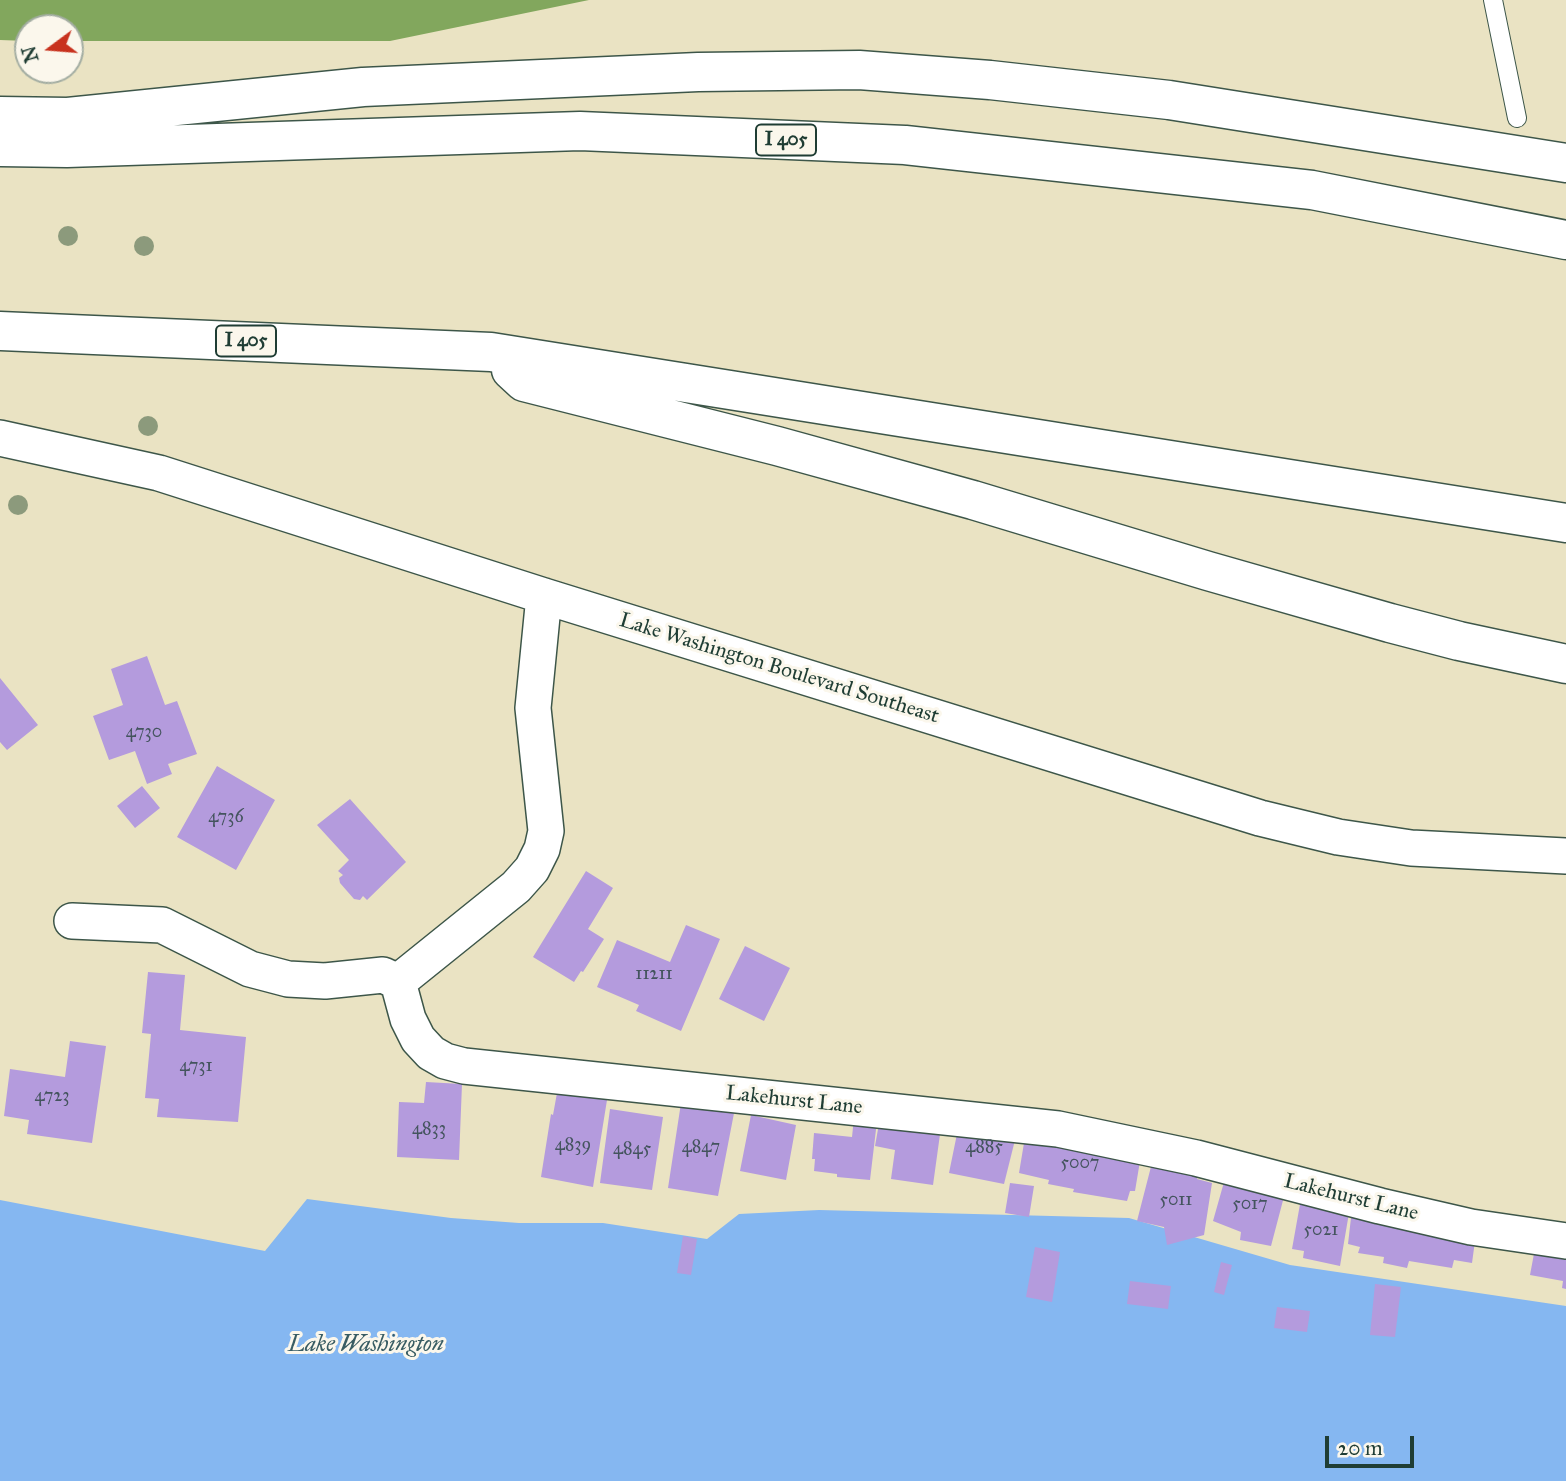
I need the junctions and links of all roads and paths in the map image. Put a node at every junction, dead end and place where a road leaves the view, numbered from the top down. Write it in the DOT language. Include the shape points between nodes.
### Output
graph roads {
  1 [pos="1493,0"];
  2 [pos="0,116"];
  3 [pos="1517,118"];
  4 [pos="0,147"];
  5 [pos="1566,163"];
  6 [pos="1566,240"];
  7 [pos="0,331"];
  8 [pos="491,352"];
  9 [pos="0,438"];
  10 [pos="1566,523"];
  11 [pos="544,596"];
  12 [pos="1566,664"];
  13 [pos="1566,856"];
  14 [pos="72,921"];
  15 [pos="398,982"];
  16 [pos="1566,1241"];
  1 -- 3 [label="lane"];
  2 -- 5 [label="highway" via="68,117 363,87 698,72 859,70 990,79 1169,100"];
  4 -- 6 [label="highway, I 405" via="580,131 905,145 1312,190"];
  7 -- 8 [label="highway, I 405"];
  8 -- 10 [label="highway, I 405"];
  8 -- 12 [label="highway" via="524,382 947,492 1390,623"];
  9 -- 11 [label="street, Lake Washington Boulevard Southeast" via="159,473"];
  11 -- 13 [label="street, Lake Washington Boulevard Southeast" via="1260,818 1411,848"];
  11 -- 15 [label="street" via="533,708 546,831 542,849 516,887"];
  14 -- 15 [label="street" via="162,925 250,969 288,979 325,981 383,975"];
  15 -- 16 [label="street, Lakehurst Lane" via="418,1039 431,1053 464,1066 1058,1129 1196,1158 1471,1227"];
}
